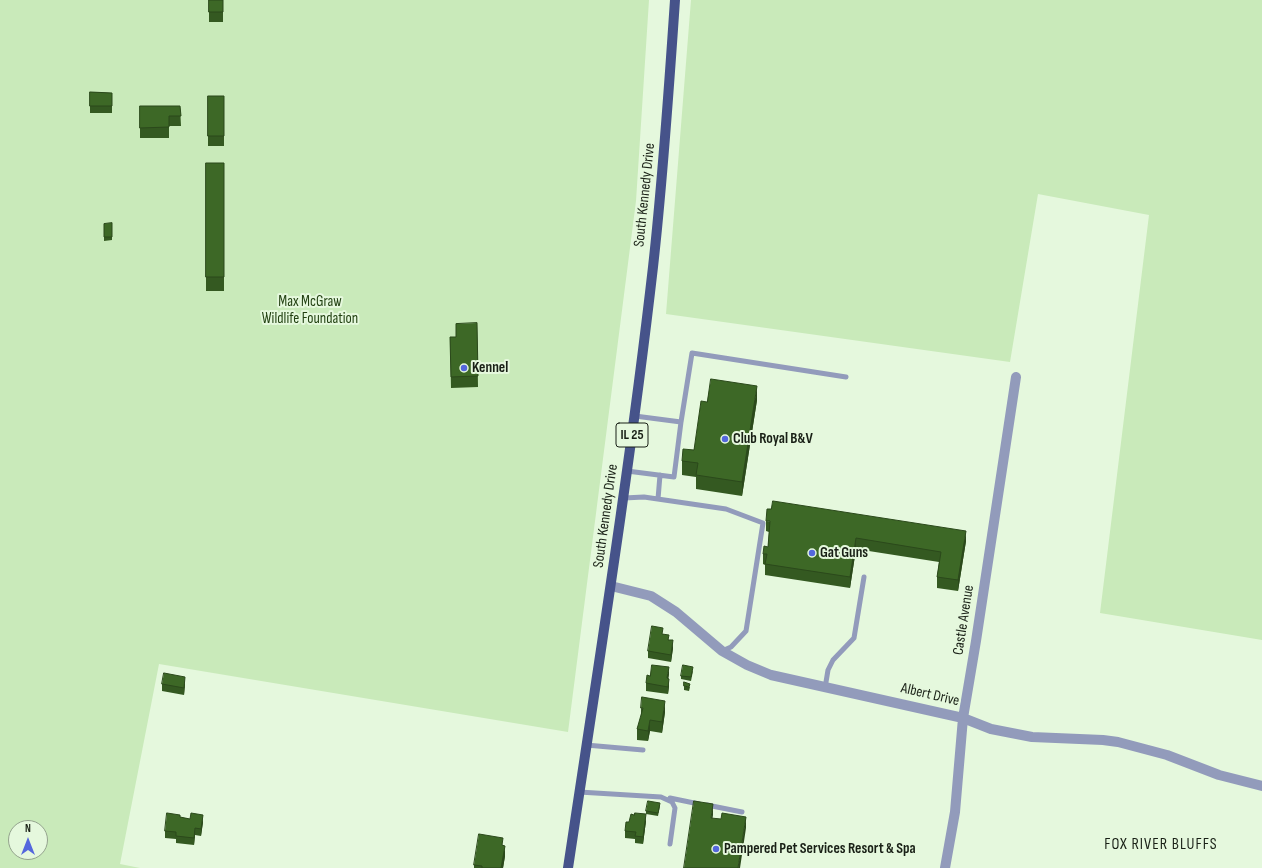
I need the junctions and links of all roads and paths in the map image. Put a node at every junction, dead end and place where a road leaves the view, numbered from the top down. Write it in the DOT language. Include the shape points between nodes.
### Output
graph roads {
  1 [pos="674,0"];
  2 [pos="1016,376"];
  3 [pos="846,377"];
  4 [pos="634,416"];
  5 [pos="681,422"];
  6 [pos="627,471"];
  7 [pos="660,475"];
  8 [pos="624,498"];
  9 [pos="658,499"];
  10 [pos="864,576"];
  11 [pos="611,586"];
  12 [pos="722,651"];
  13 [pos="825,688"];
  14 [pos="963,718"];
  15 [pos="586,745"];
  16 [pos="643,750"];
  17 [pos="1262,786"];
  18 [pos="579,792"];
  19 [pos="661,797"];
  20 [pos="742,812"];
  21 [pos="670,844"];
  22 [pos="568,868"];
  23 [pos="945,868"];
  1 -- 4 [label="main road, South Kennedy Drive / IL 25" via="666,129 653,265"];
  2 -- 14 [label="street, Castle Avenue"];
  3 -- 5 [label="lane" via="692,353"];
  4 -- 5 [label="lane"];
  4 -- 6 [label="main road, South Kennedy Drive / IL 25"];
  5 -- 7 [label="lane" via="674,477"];
  6 -- 7 [label="lane"];
  6 -- 8 [label="main road, South Kennedy Drive / IL 25"];
  7 -- 9 [label="lane"];
  8 -- 9 [label="lane"];
  8 -- 11 [label="main road, South Kennedy Drive / IL 25"];
  9 -- 12 [label="lane" via="726,509 763,523 746,631 731,647"];
  10 -- 13 [label="lane" via="854,638 833,660 828,670"];
  11 -- 12 [label="street, Albert Drive" via="652,596 676,612"];
  11 -- 15 [label="main road, South Kennedy Drive / IL 25"];
  12 -- 13 [label="street, Albert Drive" via="758,670"];
  13 -- 14 [label="street, Albert Drive"];
  14 -- 17 [label="street, Albert Drive" via="991,729 1032,738 1118,742 1167,755 1219,775"];
  14 -- 23 [label="street, Castle Avenue" via="955,812"];
  15 -- 16 [label="lane"];
  15 -- 18 [label="main road, South Kennedy Drive / IL 25"];
  18 -- 19 [label="lane"];
  18 -- 22 [label="main road, South Kennedy Drive / IL 25"];
  19 -- 20 [label="lane"];
  19 -- 21 [label="lane" via="670,800 675,808"];
}
